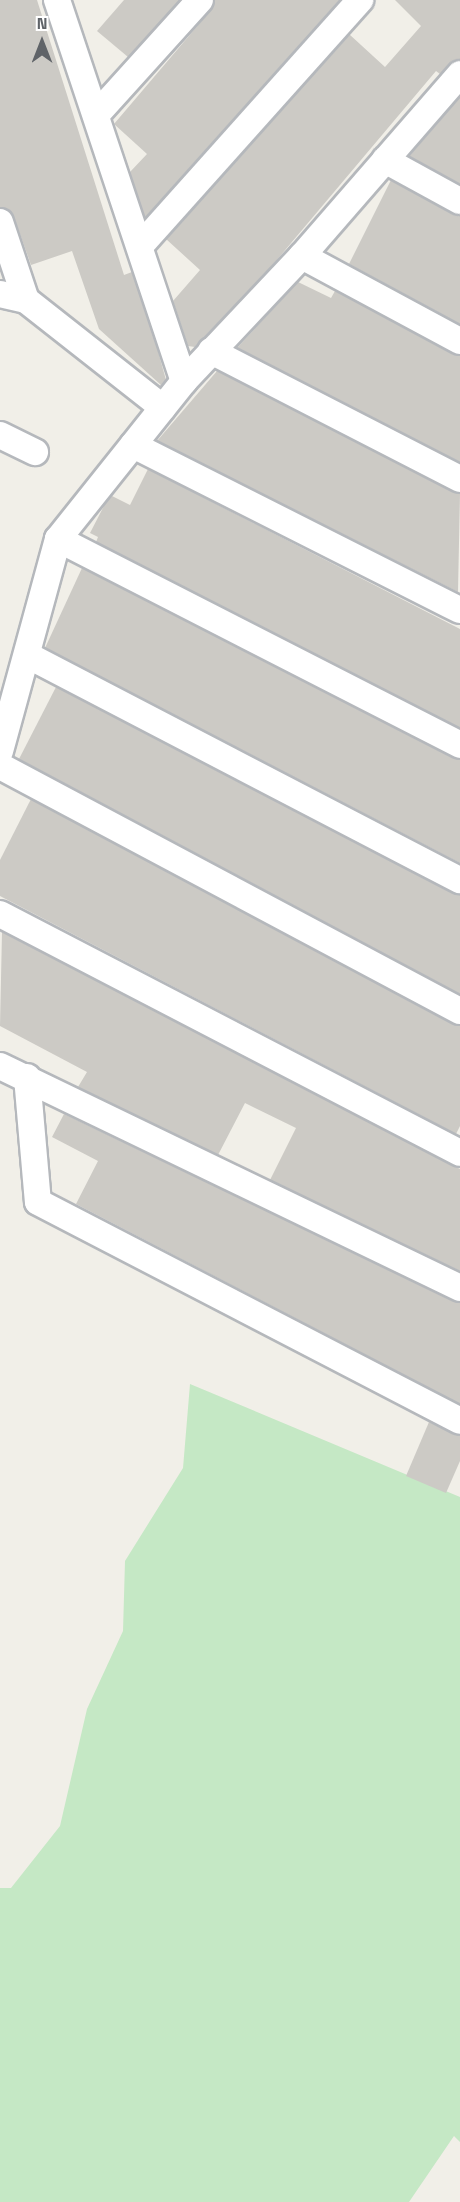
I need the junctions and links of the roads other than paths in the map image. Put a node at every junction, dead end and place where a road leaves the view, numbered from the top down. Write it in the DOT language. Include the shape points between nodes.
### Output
graph roads {
  1 [pos="57,0"];
  2 [pos="200,0"];
  3 [pos="360,0"];
  4 [pos="460,74"];
  5 [pos="96,115"];
  6 [pos="385,160"];
  7 [pos="460,201"];
  8 [pos="0,222"];
  9 [pos="141,245"];
  10 [pos="302,256"];
  11 [pos="0,294"];
  12 [pos="26,300"];
  13 [pos="460,341"];
  14 [pos="211,351"];
  15 [pos="184,381"];
  16 [pos="164,408"];
  17 [pos="0,435"];
  18 [pos="133,445"];
  19 [pos="35,452"];
  20 [pos="460,479"];
  21 [pos="58,539"];
  22 [pos="460,610"];
  23 [pos="27,655"];
  24 [pos="460,745"];
  25 [pos="0,751"];
  26 [pos="0,766"];
  27 [pos="460,880"];
  28 [pos="0,914"];
  29 [pos="460,1011"];
  30 [pos="0,1066"];
  31 [pos="27,1077"];
  32 [pos="460,1153"];
  33 [pos="460,1288"];
  34 [pos="460,1421"];
  1 -- 5 [label="street"];
  2 -- 5 [label="street"];
  3 -- 9 [label="street"];
  4 -- 6 [label="street"];
  5 -- 9 [label="street"];
  6 -- 7 [label="street"];
  6 -- 10 [label="street"];
  8 -- 12 [label="street"];
  9 -- 15 [label="street"];
  10 -- 13 [label="street"];
  10 -- 14 [label="street"];
  11 -- 12 [label="street"];
  12 -- 16 [label="street"];
  14 -- 15 [label="street"];
  14 -- 20 [label="street"];
  15 -- 16 [label="street"];
  16 -- 18 [label="street"];
  17 -- 19 [label="street"];
  18 -- 21 [label="street"];
  18 -- 22 [label="street"];
  21 -- 23 [label="street"];
  21 -- 24 [label="street"];
  23 -- 25 [label="street"];
  23 -- 27 [label="street"];
  26 -- 29 [label="street"];
  28 -- 32 [label="street"];
  30 -- 31 [label="street"];
  31 -- 33 [label="street"];
  31 -- 34 [label="street" via="38,1202"];
}
